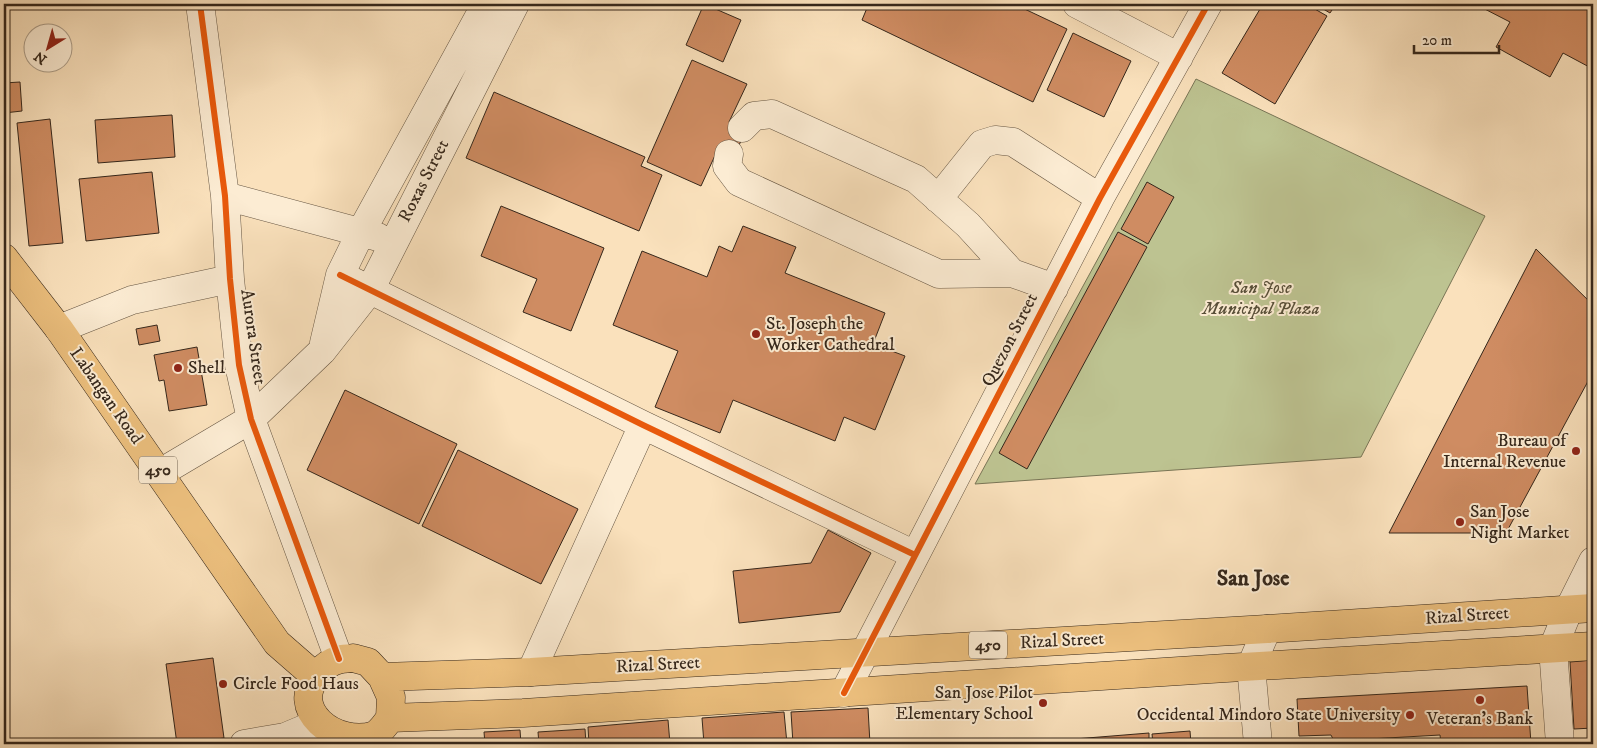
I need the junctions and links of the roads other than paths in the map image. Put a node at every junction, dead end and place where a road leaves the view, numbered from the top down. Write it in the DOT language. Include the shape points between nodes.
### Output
graph roads {
  1 [pos="200,4"];
  2 [pos="515,4"];
  3 [pos="1077,4"];
  4 [pos="1208,4"];
  5 [pos="484,12"];
  6 [pos="1179,57"];
  7 [pos="742,128"];
  8 [pos="729,154"];
  9 [pos="225,196"];
  10 [pos="1100,198"];
  11 [pos="938,199"];
  12 [pos="361,232"];
  13 [pos="394,241"];
  14 [pos="4,258"];
  15 [pos="1012,272"];
  16 [pos="340,275"];
  17 [pos="230,279"];
  18 [pos="1054,288"];
  19 [pos="370,290"];
  20 [pos="59,329"];
  21 [pos="322,352"];
  22 [pos="251,419"];
  23 [pos="643,425"];
  24 [pos="160,474"];
  25 [pos="915,555"];
  26 [pos="1593,561"];
  27 [pos="1581,609"];
  28 [pos="1267,629"];
  29 [pos="1593,646"];
  30 [pos="1553,648"];
  31 [pos="864,652"];
  32 [pos="339,659"];
  33 [pos="1251,666"];
  34 [pos="531,672"];
  35 [pos="316,677"];
  36 [pos="382,677"];
  37 [pos="844,693"];
  38 [pos="316,724"];
  39 [pos="381,733"];
  40 [pos="244,744"];
  41 [pos="1258,744"];
  42 [pos="1560,744"];
  1 -- 9 [label="street, Aurora Street"];
  2 -- 5 [label="street, Roxas Street"];
  3 -- 6 [label="street"];
  4 -- 6 [label="street, Quezon Street"];
  5 -- 12 [label="street, Roxas Street"];
  5 -- 13 [label="street, Roxas Street"];
  6 -- 10 [label="street, Quezon Street"];
  7 -- 11 [label="street" via="754,116 772,114 916,179"];
  8 -- 15 [label="street" via="727,166 739,182 939,274"];
  9 -- 12 [label="street"];
  9 -- 17 [label="street, Aurora Street"];
  10 -- 11 [label="street" via="1013,142 995,140 982,144"];
  10 -- 18 [label="street, Quezon Street"];
  11 -- 15 [label="street" via="968,225"];
  12 -- 13 [label="street"];
  12 -- 16 [label="street, Roxas Street"];
  13 -- 19 [label="street, Roxas Street"];
  14 -- 20 [label="main road, Labangan Road / 450"];
  15 -- 18 [label="street"];
  16 -- 19 [label="street"];
  16 -- 21 [label="street, Roxas Street"];
  17 -- 20 [label="street" via="132,300"];
  17 -- 22 [label="street, Aurora Street" via="239,364"];
  18 -- 25 [label="street, Quezon Street"];
  19 -- 21 [label="street, Roxas Street"];
  19 -- 23 [label="street"];
  20 -- 24 [label="main road, Labangan Road / 450"];
  21 -- 22 [label="street, Roxas Street"];
  22 -- 24 [label="street, Roxas Street"];
  22 -- 32 [label="street, Aurora Street"];
  23 -- 25 [label="street"];
  23 -- 34 [label="street"];
  24 -- 35 [label="main road, Labangan Road / 450" via="277,643"];
  25 -- 31 [label="street, Quezon Street"];
  26 -- 27 [label="street"];
  27 -- 28 [label="main road, Rizal Street / 450"];
  27 -- 30 [label="street"];
  28 -- 31 [label="main road, Rizal Street / 450"];
  28 -- 33 [label="street"];
  29 -- 30 [label="main road, Rizal Street / 450"];
  30 -- 33 [label="main road, Rizal Street / 450"];
  30 -- 42 [label="street"];
  31 -- 34 [label="main road, Rizal Street / 450"];
  31 -- 37 [label="street, Quezon Street"];
  32 -- 35 [label="main road"];
  32 -- 36 [label="main road" via="354,658 368,662"];
  33 -- 37 [label="main road, Rizal Street / 450"];
  33 -- 41 [label="street"];
  34 -- 36 [label="main road, Rizal Street / 450"];
  35 -- 38 [label="main road" via="308,700"];
  36 -- 39 [label="main road" via="390,697"];
  37 -- 39 [label="main road, Rizal Street / 450" via="522,713"];
  38 -- 39 [label="main road" via="336,740 349,742 362,741"];
  38 -- 40 [label="street" via="285,737"];
}
